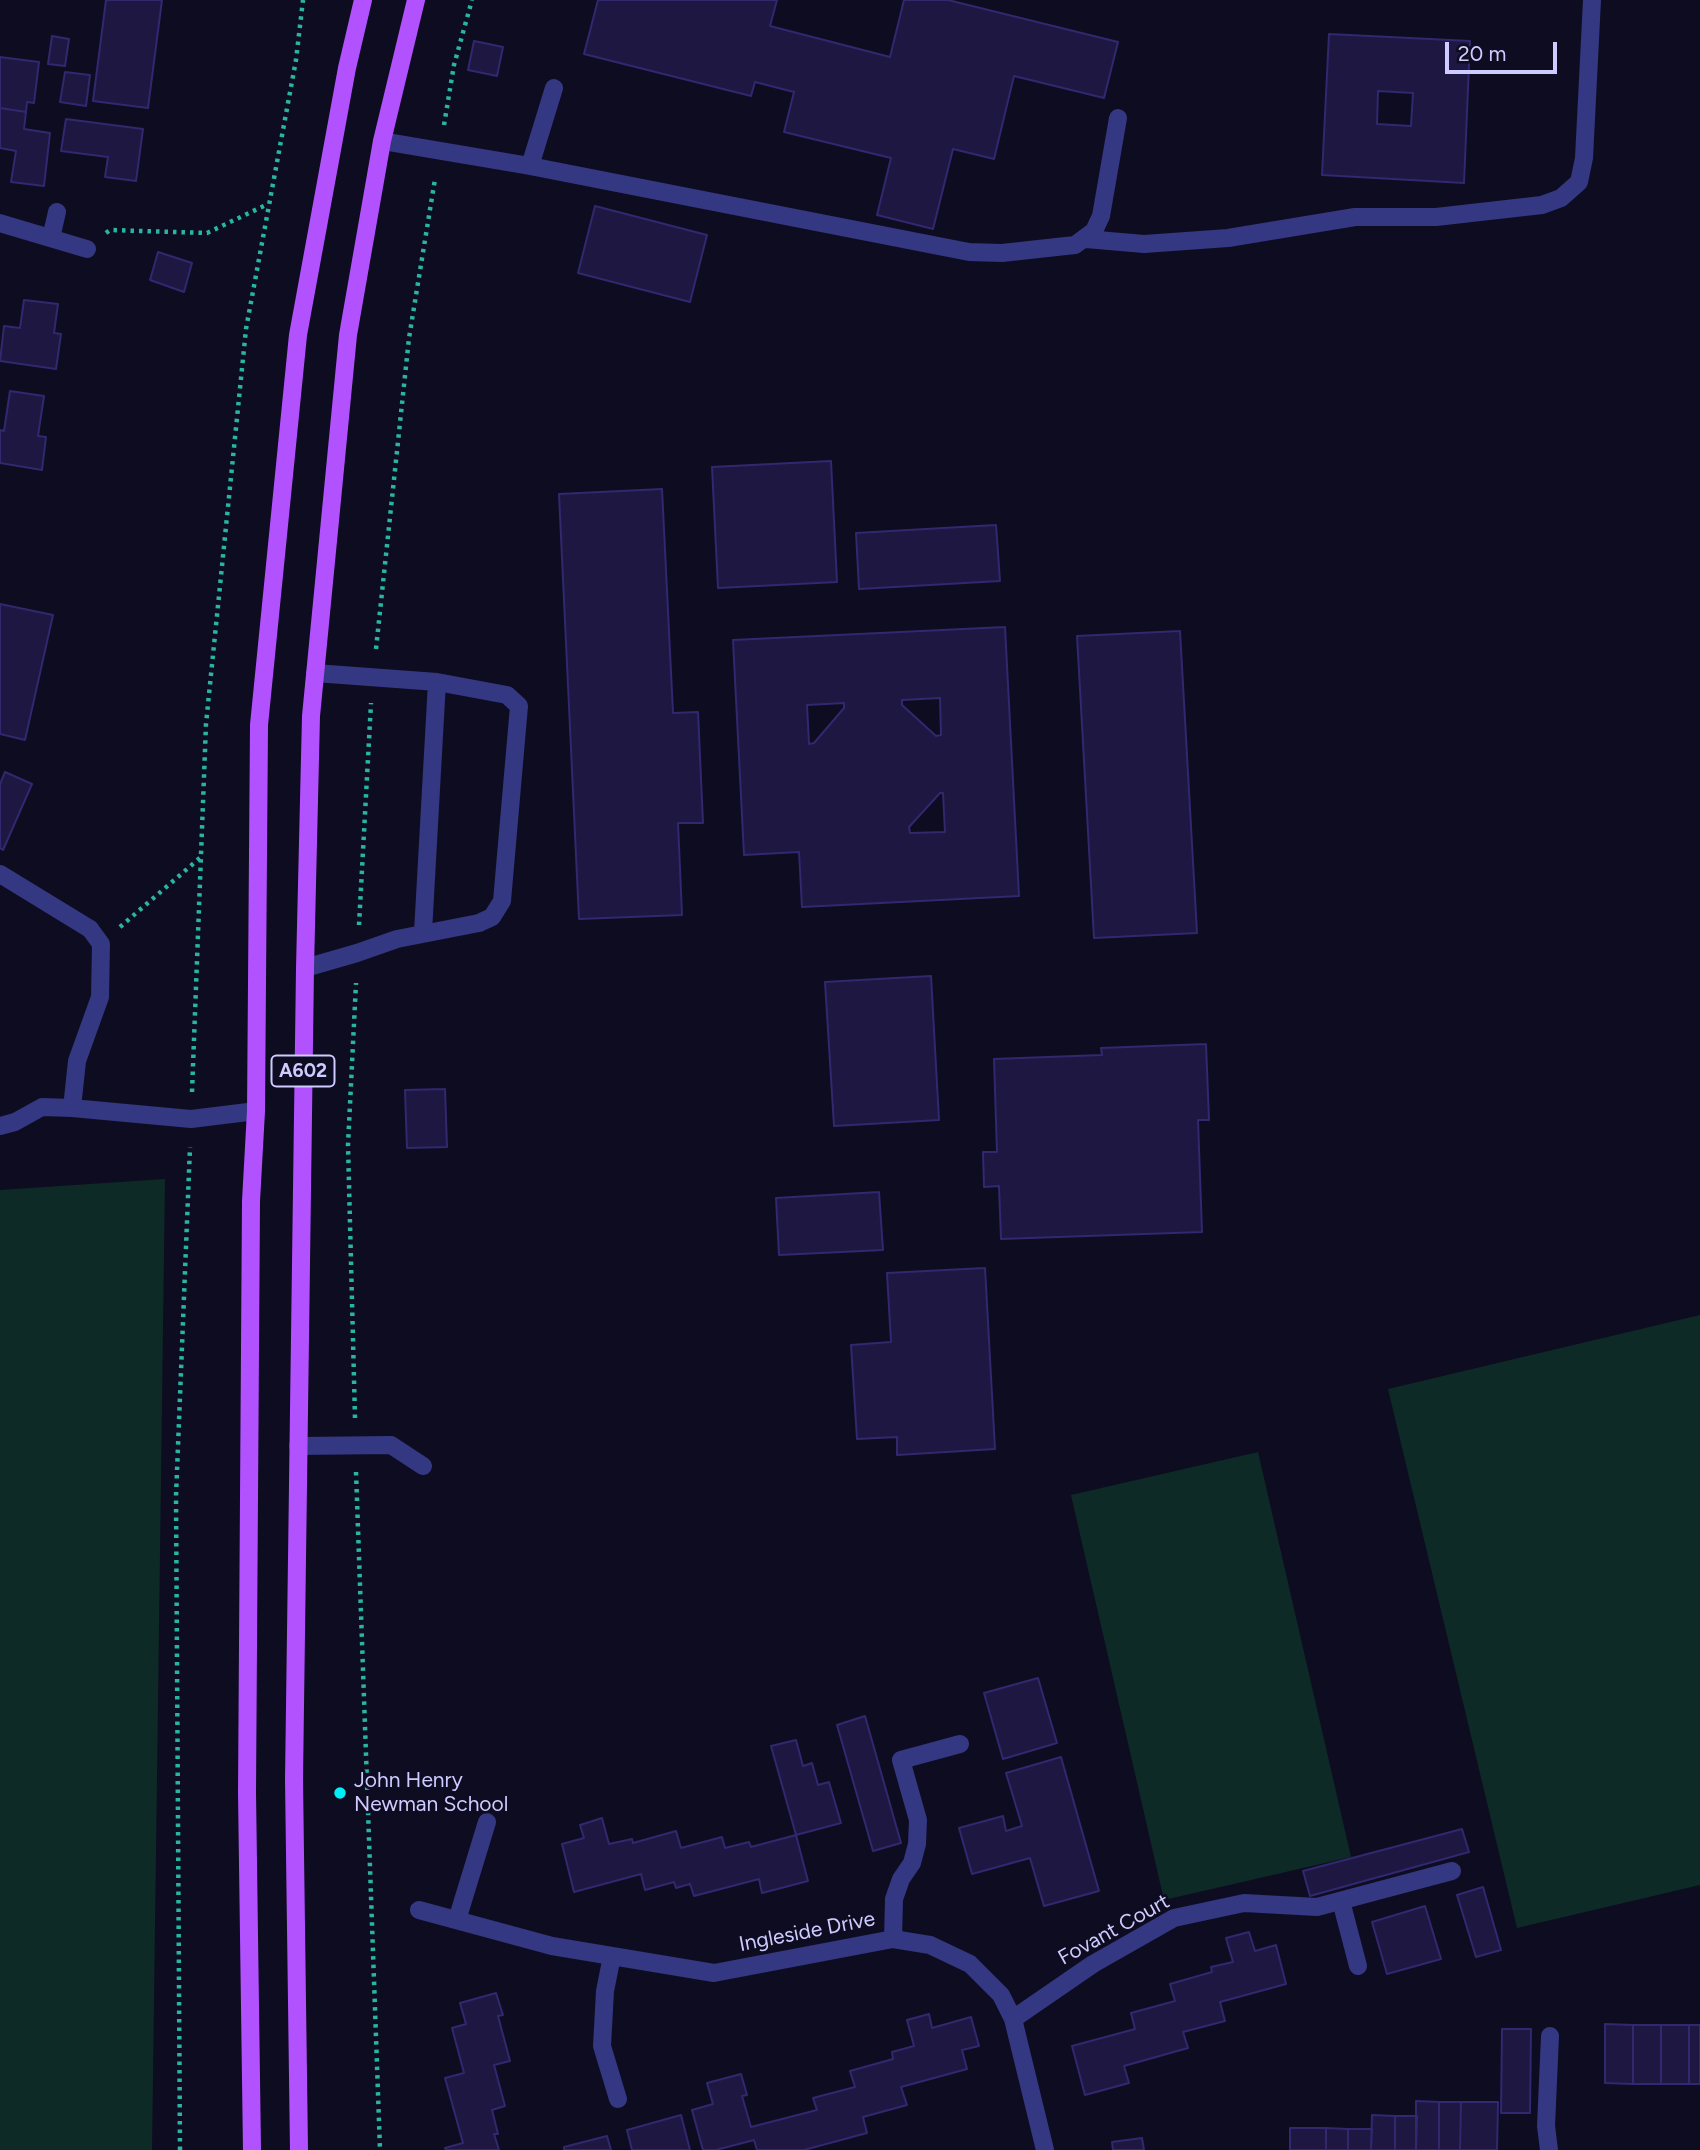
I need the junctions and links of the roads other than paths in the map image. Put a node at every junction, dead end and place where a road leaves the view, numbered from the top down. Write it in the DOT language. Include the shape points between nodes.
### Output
graph roads {
  1 [pos="363,0"];
  2 [pos="416,0"];
  3 [pos="1592,0"];
  4 [pos="554,88"];
  5 [pos="1118,118"];
  6 [pos="382,141"];
  7 [pos="530,166"];
  8 [pos="57,212"];
  9 [pos="0,223"];
  10 [pos="51,239"];
  11 [pos="1086,239"];
  12 [pos="87,249"];
  13 [pos="316,673"];
  14 [pos="437,682"];
  15 [pos="0,874"];
  16 [pos="423,932"];
  17 [pos="305,968"];
  18 [pos="72,1108"];
  19 [pos="256,1111"];
  20 [pos="0,1126"];
  21 [pos="298,1446"];
  22 [pos="423,1466"];
  23 [pos="960,1744"];
  24 [pos="487,1822"];
  25 [pos="1452,1871"];
  26 [pos="1341,1900"];
  27 [pos="419,1910"];
  28 [pos="457,1920"];
  29 [pos="893,1939"];
  30 [pos="612,1956"];
  31 [pos="1358,1966"];
  32 [pos="1013,2019"];
  33 [pos="1550,2036"];
  34 [pos="618,2099"];
  35 [pos="252,2150"];
  36 [pos="299,2150"];
  37 [pos="1045,2150"];
  38 [pos="1549,2150"];
  1 -- 19 [label="main road, A602" via="298,335 259,724"];
  2 -- 6 [label="main road, A602"];
  3 -- 11 [label="street" via="1584,158 1579,182 1561,198 1542,205 1436,217 1355,216 1228,238 1144,244"];
  4 -- 7 [label="street"];
  5 -- 11 [label="street" via="1101,216"];
  6 -- 7 [label="street"];
  6 -- 13 [label="main road, A602" via="348,335"];
  7 -- 11 [label="street" via="970,252 1075,245"];
  8 -- 10 [label="street"];
  9 -- 10 [label="street"];
  10 -- 12 [label="street"];
  13 -- 14 [label="street"];
  13 -- 17 [label="main road, A602"];
  14 -- 16 [label="street"];
  14 -- 16 [label="street" via="507,695 519,706 519,715 502,901 492,917 479,923"];
  15 -- 18 [label="street" via="90,929 101,944 100,997 77,1061"];
  16 -- 17 [label="street"];
  17 -- 21 [label="main road, A602"];
  18 -- 19 [label="street" via="191,1119"];
  18 -- 20 [label="street" via="42,1108"];
  19 -- 35 [label="main road, A602" via="251,1200 247,1778"];
  21 -- 22 [label="street" via="391,1445"];
  21 -- 36 [label="main road, A602" via="294,1779"];
  23 -- 29 [label="street" via="901,1760 918,1820 917,1844 894,1899"];
  24 -- 28 [label="street"];
  25 -- 26 [label="street, Fovant Court"];
  26 -- 31 [label="street"];
  26 -- 32 [label="street, Fovant Court" via="1317,1907 1244,1902 1174,1918 1093,1964"];
  27 -- 28 [label="street, Ingleside Drive"];
  28 -- 30 [label="street, Ingleside Drive" via="551,1946"];
  29 -- 30 [label="street, Ingleside Drive" via="714,1973"];
  29 -- 32 [label="street, Ingleside Drive" via="930,1945 970,1965 1002,1995"];
  30 -- 34 [label="street" via="603,2046"];
  32 -- 37 [label="street, Ingleside Drive"];
  33 -- 38 [label="street"];
}
